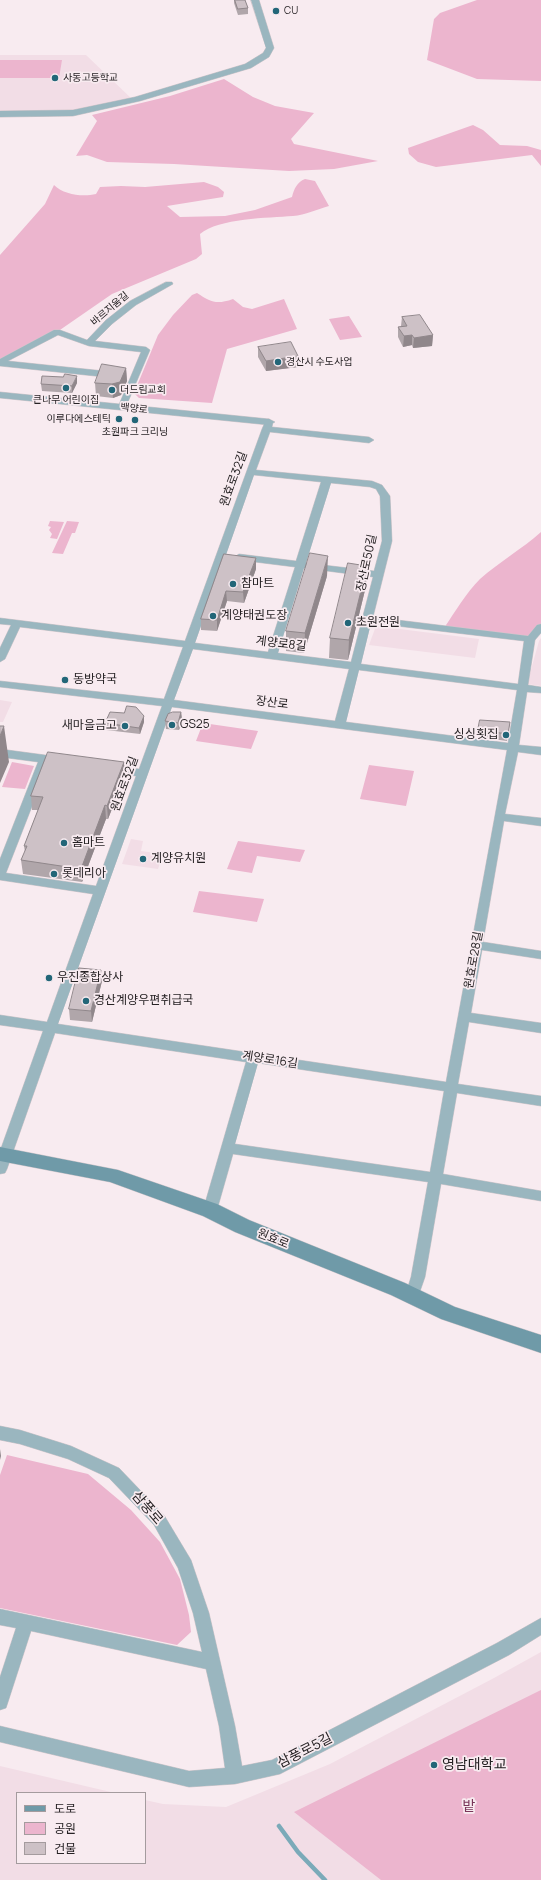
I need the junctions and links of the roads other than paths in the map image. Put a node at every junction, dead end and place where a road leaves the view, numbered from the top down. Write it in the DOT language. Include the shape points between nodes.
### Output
graph roads {
  1 [pos="255,0"];
  2 [pos="0,114"];
  3 [pos="168,284"];
  4 [pos="89,343"];
  5 [pos="0,362"];
  6 [pos="134,377"];
  7 [pos="0,395"];
  8 [pos="122,407"];
  9 [pos="268,426"];
  10 [pos="369,440"];
  11 [pos="251,472"];
  12 [pos="327,479"];
  13 [pos="221,554"];
  14 [pos="300,564"];
  15 [pos="379,575"];
  16 [pos="367,619"];
  17 [pos="0,621"];
  18 [pos="17,623"];
  19 [pos="541,627"];
  20 [pos="530,639"];
  21 [pos="189,645"];
  22 [pos="272,656"];
  23 [pos="0,660"];
  24 [pos="355,666"];
  25 [pos="0,684"];
  26 [pos="522,688"];
  27 [pos="541,690"];
  28 [pos="168,703"];
  29 [pos="340,724"];
  30 [pos="513,747"];
  31 [pos="541,751"];
  32 [pos="0,753"];
  33 [pos="45,759"];
  34 [pos="67,762"];
  35 [pos="97,767"];
  36 [pos="142,773"];
  37 [pos="499,817"];
  38 [pos="541,822"];
  39 [pos="0,875"];
  40 [pos="100,891"];
  41 [pos="476,945"];
  42 [pos="541,955"];
  43 [pos="464,1017"];
  44 [pos="0,1020"];
  45 [pos="51,1027"];
  46 [pos="541,1028"];
  47 [pos="253,1058"];
  48 [pos="452,1088"];
  49 [pos="541,1101"];
  50 [pos="228,1148"];
  51 [pos="2,1159"];
  52 [pos="436,1178"];
  53 [pos="541,1196"];
  54 [pos="210,1210"];
  55 [pos="412,1296"];
  56 [pos="541,1344"];
  57 [pos="0,1433"];
  58 [pos="0,1617"];
  59 [pos="26,1623"];
  60 [pos="541,1626"];
  61 [pos="211,1662"];
  62 [pos="0,1702"];
  63 [pos="0,1734"];
  64 [pos="235,1776"];
  1 -- 2 [label="street" via="270,48 266,55 248,66 88,111 52,115"];
  3 -- 4 [label="street, 바르지움길" via="134,303"];
  4 -- 5 [label="street" via="56,332"];
  4 -- 6 [label="street" via="146,350"];
  5 -- 6 [label="street"];
  6 -- 8 [label="street"];
  7 -- 8 [label="street, 백양로"];
  8 -- 9 [label="street, 백양로"];
  9 -- 10 [label="street, 백양로"];
  9 -- 11 [label="street, 원효로32길"];
  11 -- 12 [label="street, 장산로50길"];
  11 -- 13 [label="street, 원효로32길"];
  12 -- 14 [label="street"];
  12 -- 15 [label="street, 장산로50길" via="372,484 383,490 387,542"];
  13 -- 14 [label="street"];
  13 -- 21 [label="street, 원효로32길"];
  14 -- 15 [label="street"];
  14 -- 22 [label="street"];
  15 -- 16 [label="street, 장산로50길"];
  16 -- 20 [label="street"];
  16 -- 24 [label="street, 장산로50길"];
  17 -- 18 [label="street, 계양로8길"];
  18 -- 21 [label="street, 계양로8길"];
  18 -- 23 [label="street"];
  19 -- 20 [label="street"];
  20 -- 26 [label="street, 원효로28길"];
  21 -- 22 [label="street, 계양로8길"];
  21 -- 28 [label="street, 원효로32길"];
  22 -- 24 [label="street, 계양로8길"];
  24 -- 26 [label="street, 계양로8길"];
  24 -- 29 [label="street, 장산로50길"];
  25 -- 28 [label="street, 장산로"];
  26 -- 27 [label="street, 계양로8길"];
  26 -- 30 [label="street, 원효로28길"];
  28 -- 29 [label="street, 장산로"];
  28 -- 36 [label="street, 원효로32길"];
  29 -- 30 [label="street, 장산로"];
  30 -- 31 [label="street, 장산로"];
  30 -- 37 [label="street, 원효로28길"];
  32 -- 33 [label="street"];
  33 -- 34 [label="street"];
  33 -- 39 [label="street"];
  35 -- 36 [label="street"];
  36 -- 40 [label="street, 원효로32길"];
  37 -- 38 [label="street"];
  37 -- 41 [label="street, 원효로28길"];
  39 -- 40 [label="street"];
  40 -- 45 [label="street, 원효로32길"];
  41 -- 42 [label="street"];
  41 -- 43 [label="street, 원효로28길"];
  43 -- 46 [label="street"];
  43 -- 48 [label="street, 원효로28길"];
  44 -- 45 [label="street, 계양로16길"];
  45 -- 47 [label="street, 계양로16길"];
  45 -- 51 [label="street, 원효로32길"];
  47 -- 48 [label="street, 계양로16길"];
  47 -- 50 [label="street"];
  48 -- 49 [label="street, 계양로16길"];
  48 -- 52 [label="street, 원효로28길"];
  50 -- 52 [label="street"];
  50 -- 54 [label="street"];
  51 -- 54 [label="main road, 원효로" via="111,1175"];
  52 -- 53 [label="street"];
  52 -- 55 [label="street, 원효로28길" via="418,1277"];
  54 -- 55 [label="main road, 원효로" via="242,1226"];
  55 -- 56 [label="main road, 원효로" via="448,1312"];
  57 -- 61 [label="street, 삼풍로" via="71,1452 114,1473 159,1520 185,1565 200,1613"];
  58 -- 59 [label="street"];
  59 -- 61 [label="street"];
  59 -- 62 [label="street"];
  60 -- 64 [label="street, 삼풍로5길" via="274,1768"];
  61 -- 64 [label="street, 삼풍로" via="227,1726"];
  63 -- 64 [label="street, 삼풍로5길" via="189,1779"];
}
